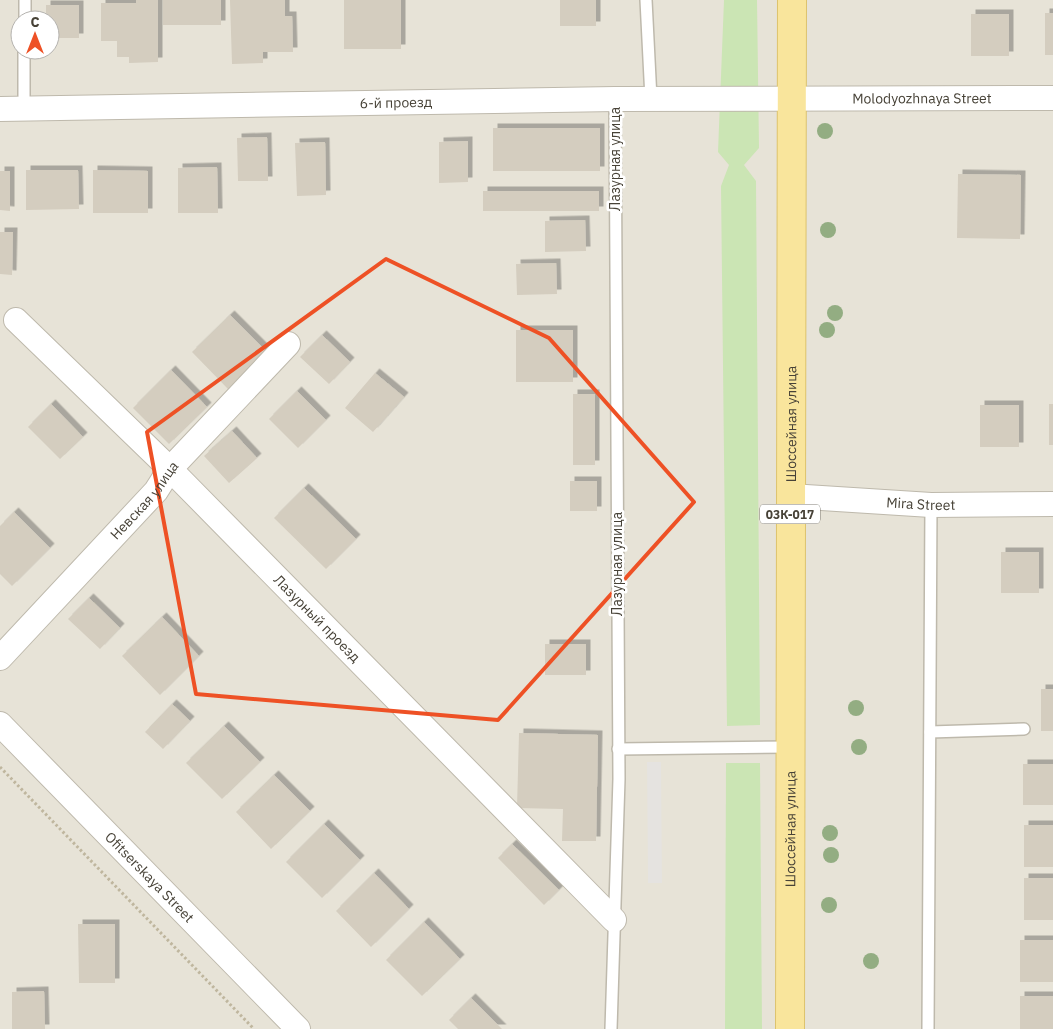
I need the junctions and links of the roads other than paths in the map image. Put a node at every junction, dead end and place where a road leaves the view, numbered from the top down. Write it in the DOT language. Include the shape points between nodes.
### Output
graph roads {
  1 [pos="646,0"];
  2 [pos="792,0"];
  3 [pos="24,60"];
  4 [pos="1053,98"];
  5 [pos="614,99"];
  6 [pos="651,99"];
  7 [pos="791,100"];
  8 [pos="24,109"];
  9 [pos="0,110"];
  10 [pos="16,320"];
  11 [pos="288,344"];
  12 [pos="170,469"];
  13 [pos="790,496"];
  14 [pos="1053,504"];
  15 [pos="931,505"];
  16 [pos="0,658"];
  17 [pos="0,724"];
  18 [pos="1024,729"];
  19 [pos="930,732"];
  20 [pos="790,747"];
  21 [pos="618,749"];
  22 [pos="614,920"];
  23 [pos="298,1029"];
  24 [pos="611,1029"];
  25 [pos="790,1029"];
  26 [pos="928,1029"];
  1 -- 6 [label="lane"];
  2 -- 7 [label="main road, Шоссейная улица / 03К-017"];
  3 -- 8 [label="lane"];
  4 -- 7 [label="street, Molodyozhnaya Street"];
  5 -- 6 [label="street, 6-й проезд"];
  5 -- 8 [label="street, 6-й проезд"];
  5 -- 21 [label="lane, Лазурная улица"];
  6 -- 7 [label="street, 6-й проезд"];
  7 -- 13 [label="main road, Шоссейная улица / 03К-017"];
  8 -- 9 [label="street, 6-й проезд"];
  10 -- 12 [label="street, Лазурный проезд"];
  11 -- 12 [label="street, Невская улица"];
  12 -- 16 [label="street, Невская улица" via="156,491"];
  12 -- 22 [label="street, Лазурный проезд"];
  13 -- 15 [label="street, Mira Street"];
  13 -- 20 [label="main road, Шоссейная улица / 03К-017"];
  14 -- 15 [label="street, Mira Street"];
  15 -- 19 [label="lane"];
  17 -- 23 [label="street, Ofitserskaya Street"];
  18 -- 19 [label="lane"];
  19 -- 26 [label="lane"];
  20 -- 21 [label="lane"];
  20 -- 25 [label="main road, Шоссейная улица / 03К-017"];
  21 -- 22 [label="lane, Лазурная улица"];
  22 -- 24 [label="lane, Лазурная улица"];
}
